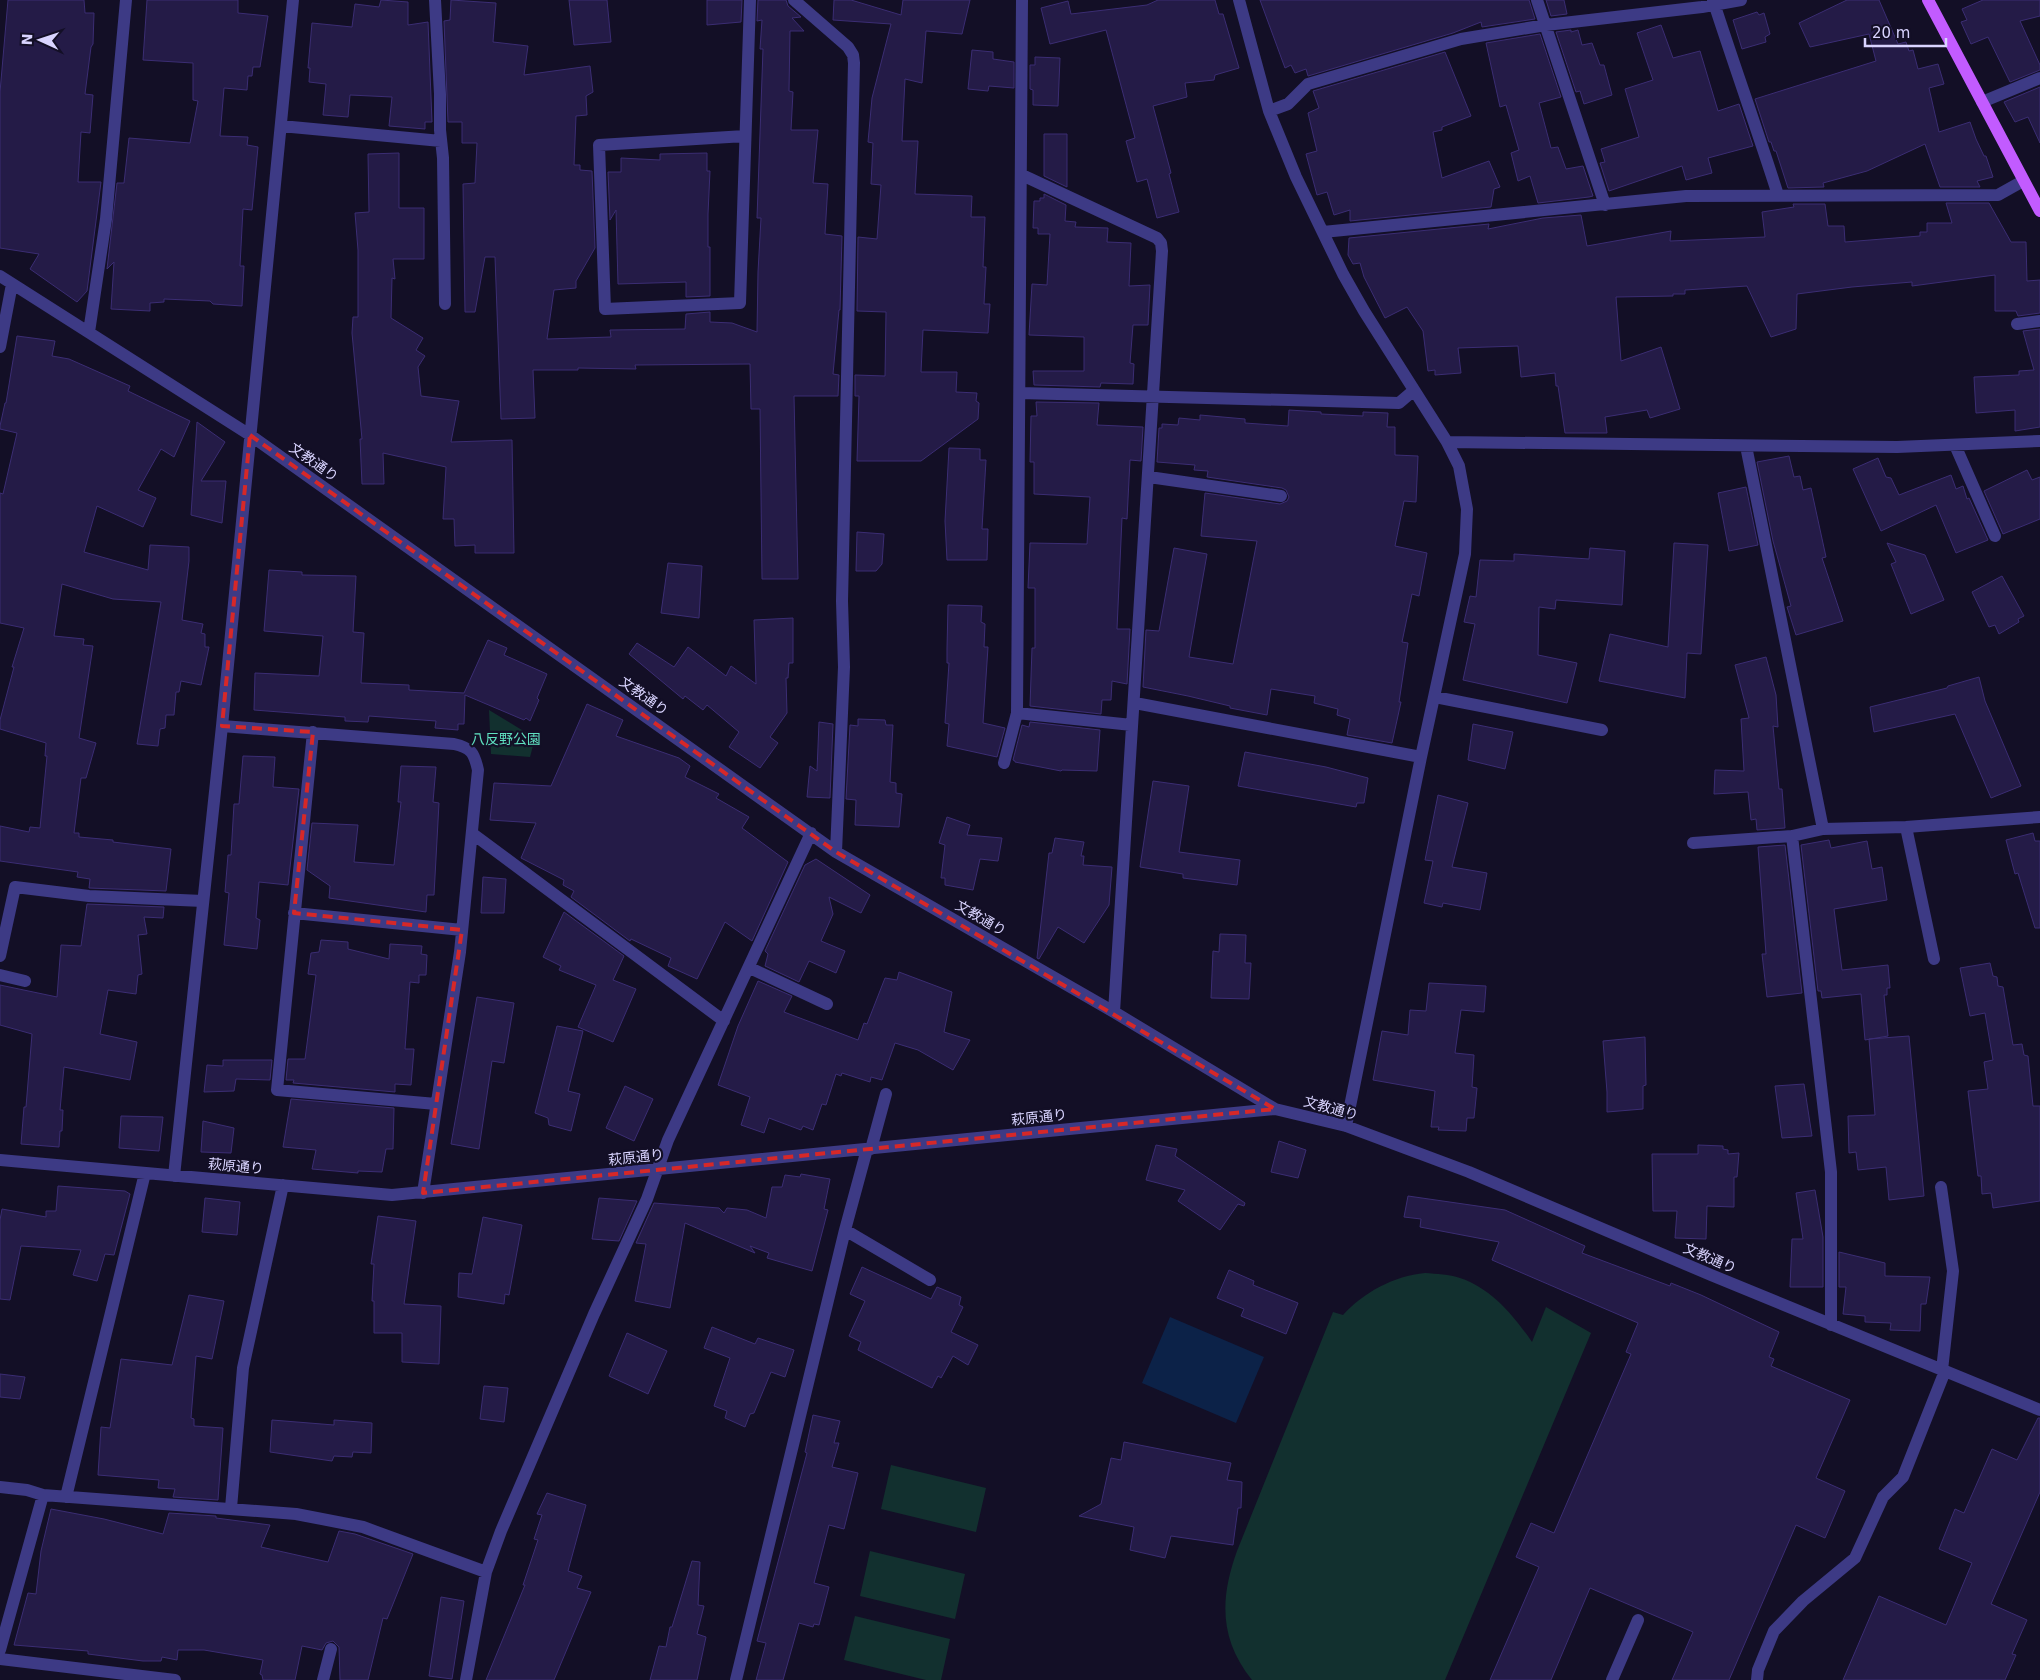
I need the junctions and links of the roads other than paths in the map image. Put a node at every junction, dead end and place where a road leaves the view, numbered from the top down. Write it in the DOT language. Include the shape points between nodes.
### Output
graph roads {
  1 [pos="126,0"];
  2 [pos="293,0"];
  3 [pos="435,0"];
  4 [pos="750,0"];
  5 [pos="794,0"];
  6 [pos="1022,0"];
  7 [pos="1239,0"];
  8 [pos="1537,0"];
  9 [pos="1741,0"];
  10 [pos="1928,0"];
  11 [pos="1714,2"];
  12 [pos="1546,25"];
  13 [pos="2040,78"];
  14 [pos="1982,102"];
  15 [pos="1269,111"];
  16 [pos="280,126"];
  17 [pos="745,136"];
  18 [pos="441,141"];
  19 [pos="1022,176"];
  20 [pos="2023,181"];
  21 [pos="1778,194"];
  22 [pos="1605,205"];
  23 [pos="2040,211"];
  24 [pos="1323,232"];
  25 [pos="0,276"];
  26 [pos="12,284"];
  27 [pos="445,304"];
  28 [pos="2040,321"];
  29 [pos="2017,324"];
  30 [pos="89,332"];
  31 [pos="0,347"];
  32 [pos="1414,391"];
  33 [pos="1020,393"];
  34 [pos="1153,397"];
  35 [pos="250,435"];
  36 [pos="2040,441"];
  37 [pos="1447,442"];
  38 [pos="1955,445"];
  39 [pos="1746,446"];
  40 [pos="1149,477"];
  41 [pos="1281,496"];
  42 [pos="1994,536"];
  43 [pos="1435,697"];
  44 [pos="1135,702"];
  45 [pos="1017,713"];
  46 [pos="1132,725"];
  47 [pos="222,726"];
  48 [pos="1602,730"];
  49 [pos="312,732"];
  50 [pos="1421,757"];
  51 [pos="1004,762"];
  52 [pos="2040,817"];
  53 [pos="1906,827"];
  54 [pos="1823,829"];
  55 [pos="812,833"];
  56 [pos="473,834"];
  57 [pos="1792,836"];
  58 [pos="1693,843"];
  59 [pos="836,852"];
  60 [pos="203,901"];
  61 [pos="294,914"];
  62 [pos="462,930"];
  63 [pos="0,956"];
  64 [pos="1934,959"];
  65 [pos="750,968"];
  66 [pos="0,975"];
  67 [pos="25,981"];
  68 [pos="827,1004"];
  69 [pos="1114,1012"];
  70 [pos="724,1020"];
  71 [pos="886,1094"];
  72 [pos="436,1104"];
  73 [pos="1275,1109"];
  74 [pos="1346,1126"];
  75 [pos="869,1149"];
  76 [pos="0,1160"];
  77 [pos="656,1170"];
  78 [pos="145,1173"];
  79 [pos="174,1176"];
  80 [pos="283,1185"];
  81 [pos="1941,1187"];
  82 [pos="423,1193"];
  83 [pos="845,1230"];
  84 [pos="930,1280"];
  85 [pos="1832,1325"];
  86 [pos="1944,1370"];
  87 [pos="2040,1410"];
  88 [pos="0,1487"];
  89 [pos="43,1495"];
  90 [pos="66,1497"];
  91 [pos="231,1508"];
  92 [pos="486,1572"];
  93 [pos="1638,1620"];
  94 [pos="331,1648"];
  95 [pos="0,1650"];
  96 [pos="0,1659"];
  97 [pos="175,1680"];
  98 [pos="323,1680"];
  99 [pos="466,1680"];
  100 [pos="736,1680"];
  101 [pos="1612,1680"];
  102 [pos="1757,1680"];
  1 -- 30 [label="street" via="106,219"];
  2 -- 16 [label="street"];
  3 -- 18 [label="street"];
  4 -- 17 [label="street"];
  5 -- 59 [label="street" via="848,47 854,63 842,601 844,667"];
  6 -- 19 [label="street"];
  7 -- 15 [label="street"];
  8 -- 12 [label="street"];
  9 -- 11 [label="street"];
  10 -- 14 [label="main road"];
  11 -- 12 [label="street"];
  11 -- 21 [label="street"];
  12 -- 15 [label="street" via="1461,39 1308,84 1288,104"];
  12 -- 22 [label="street"];
  13 -- 14 [label="street"];
  14 -- 20 [label="main road"];
  15 -- 24 [label="street"];
  16 -- 18 [label="street"];
  16 -- 35 [label="street"];
  17 -- 17 [label="street" via="740,303 604,309 599,145"];
  18 -- 27 [label="street"];
  19 -- 33 [label="street"];
  19 -- 34 [label="street" via="1161,243"];
  20 -- 21 [label="street" via="1998,195"];
  20 -- 23 [label="main road"];
  21 -- 22 [label="street" via="1686,196"];
  22 -- 24 [label="street"];
  24 -- 32 [label="street" via="1364,311"];
  25 -- 26 [label="street, 文教通り"];
  26 -- 30 [label="street, 文教通り"];
  26 -- 31 [label="street"];
  28 -- 29 [label="street"];
  30 -- 35 [label="street, 文教通り"];
  32 -- 34 [label="street" via="1399,402"];
  32 -- 37 [label="street"];
  33 -- 34 [label="street"];
  33 -- 45 [label="street"];
  34 -- 40 [label="street"];
  35 -- 47 [label="street"];
  35 -- 55 [label="street, 文教通り"];
  36 -- 38 [label="street"];
  37 -- 39 [label="street"];
  37 -- 43 [label="street" via="1465,488 1468,532"];
  38 -- 39 [label="street"];
  38 -- 42 [label="street"];
  39 -- 54 [label="street"];
  40 -- 41 [label="street"];
  40 -- 44 [label="street"];
  43 -- 48 [label="street"];
  43 -- 50 [label="street"];
  44 -- 46 [label="street"];
  44 -- 50 [label="street"];
  45 -- 46 [label="street"];
  45 -- 51 [label="street"];
  46 -- 69 [label="street"];
  47 -- 49 [label="street"];
  47 -- 60 [label="street"];
  49 -- 56 [label="street" via="468,747 478,770"];
  49 -- 61 [label="street"];
  50 -- 74 [label="street"];
  52 -- 53 [label="street"];
  53 -- 54 [label="street"];
  53 -- 64 [label="street"];
  54 -- 57 [label="street"];
  55 -- 59 [label="street, 文教通り"];
  55 -- 65 [label="street"];
  56 -- 62 [label="street"];
  56 -- 70 [label="street"];
  57 -- 58 [label="street"];
  57 -- 85 [label="street" via="1831,1172"];
  59 -- 69 [label="street, 文教通り"];
  60 -- 63 [label="street" via="89,896 15,887"];
  60 -- 79 [label="street"];
  61 -- 62 [label="street"];
  61 -- 72 [label="street" via="277,1090"];
  62 -- 72 [label="street"];
  65 -- 68 [label="street"];
  65 -- 70 [label="street"];
  66 -- 67 [label="street"];
  69 -- 73 [label="street, 文教通り"];
  70 -- 77 [label="street"];
  71 -- 75 [label="street"];
  72 -- 82 [label="street"];
  73 -- 74 [label="street, 文教通り"];
  73 -- 75 [label="street, 萩原通り"];
  74 -- 85 [label="street, 文教通り" via="1469,1172"];
  75 -- 77 [label="street, 萩原通り"];
  75 -- 83 [label="street"];
  76 -- 78 [label="street, 萩原通り"];
  77 -- 82 [label="street, 萩原通り"];
  77 -- 92 [label="street" via="647,1199 594,1314"];
  78 -- 79 [label="street, 萩原通り"];
  78 -- 90 [label="street"];
  79 -- 80 [label="street, 萩原通り"];
  80 -- 82 [label="street, 萩原通り" via="392,1195"];
  80 -- 91 [label="street" via="243,1368"];
  81 -- 86 [label="street" via="1953,1270"];
  83 -- 84 [label="street"];
  83 -- 100 [label="street"];
  85 -- 86 [label="street, 文教通り"];
  86 -- 87 [label="street, 文教通り"];
  86 -- 102 [label="street" via="1903,1477 1883,1497 1855,1558 1774,1631"];
  88 -- 89 [label="street"];
  89 -- 90 [label="street"];
  89 -- 95 [label="street"];
  90 -- 91 [label="street"];
  91 -- 92 [label="street" via="296,1514 363,1527"];
  92 -- 99 [label="street"];
  93 -- 101 [label="street"];
  94 -- 98 [label="street"];
  96 -- 97 [label="street"];
}
